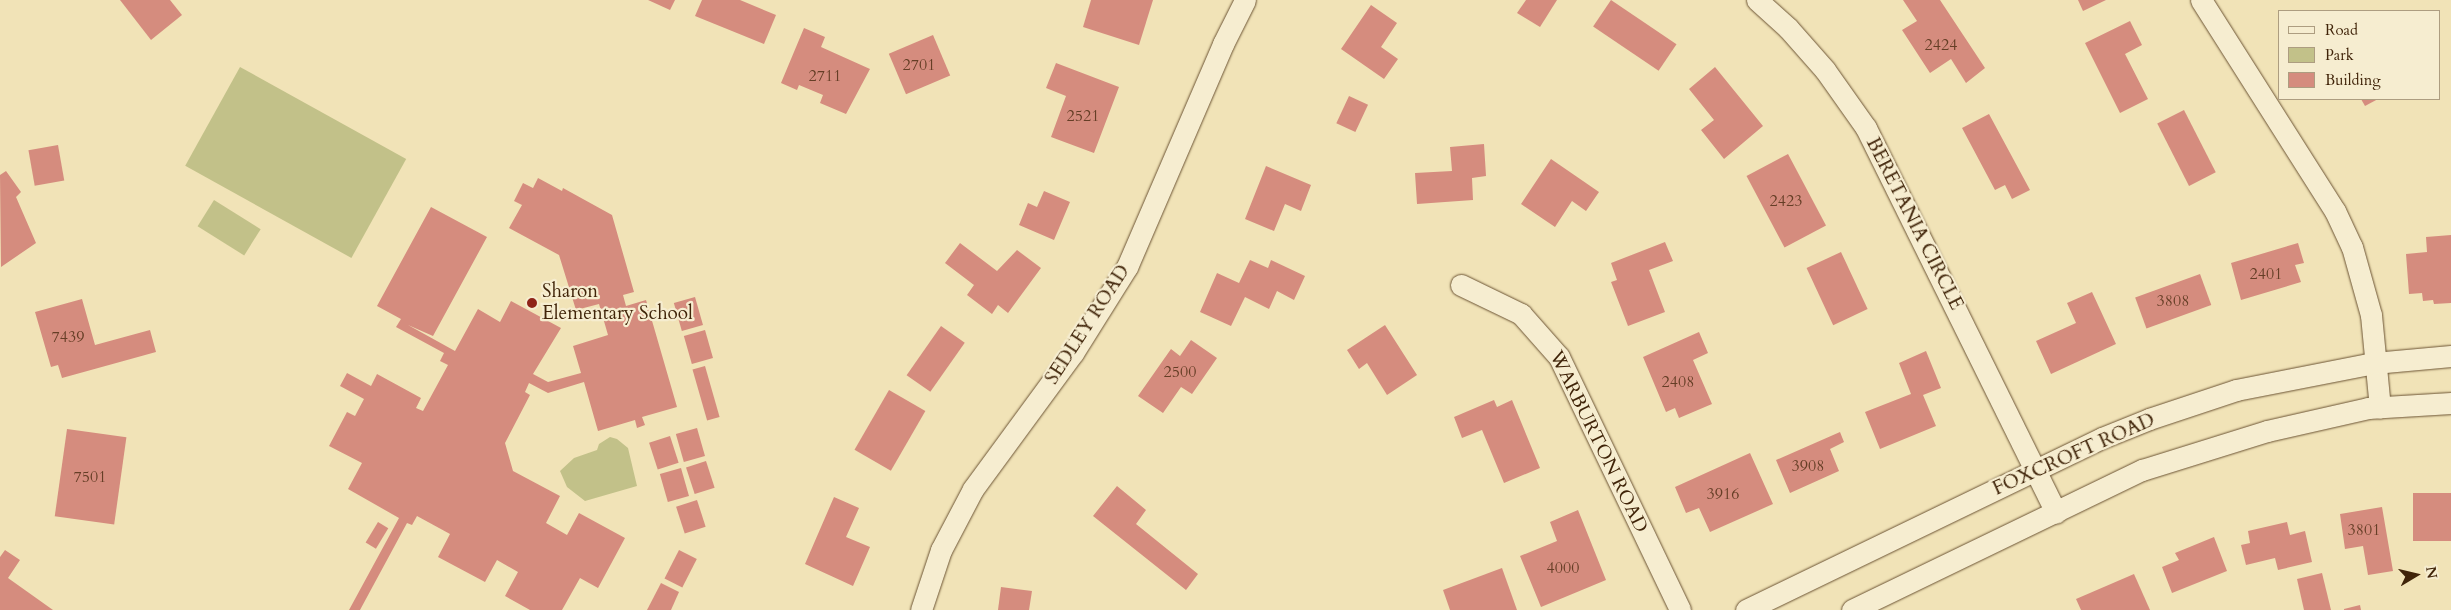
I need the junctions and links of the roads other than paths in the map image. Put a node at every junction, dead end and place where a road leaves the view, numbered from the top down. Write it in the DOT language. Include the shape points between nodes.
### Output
graph roads {
  1 [pos="1245,0"];
  2 [pos="1757,0"];
  3 [pos="2200,0"];
  4 [pos="1461,285"];
  5 [pos="2451,356"];
  6 [pos="2374,363"];
  7 [pos="2451,403"];
  8 [pos="2380,408"];
  9 [pos="2037,472"];
  10 [pos="2056,513"];
  11 [pos="921,610"];
  12 [pos="1680,610"];
  13 [pos="1746,610"];
  14 [pos="1852,610"];
  1 -- 11 [label="street, SEDLEY ROAD" via="1127,267 1073,353 973,489 941,550"];
  2 -- 9 [label="street, BERETANIA CIRCLE" via="1788,28 1825,70 1866,128"];
  3 -- 6 [label="street" via="2340,220 2365,285"];
  4 -- 12 [label="street, WARBURTON ROAD" via="1521,314 1559,357"];
  5 -- 6 [label="street, FOXCROFT ROAD"];
  6 -- 8 [label="street"];
  6 -- 9 [label="street, FOXCROFT ROAD" via="2236,390 2102,438"];
  7 -- 8 [label="street"];
  8 -- 10 [label="street" via="2267,431 2142,470"];
  9 -- 10 [label="street, BERETANIA CIRCLE"];
  9 -- 13 [label="street, FOXCROFT ROAD"];
  10 -- 14 [label="street"];
}
